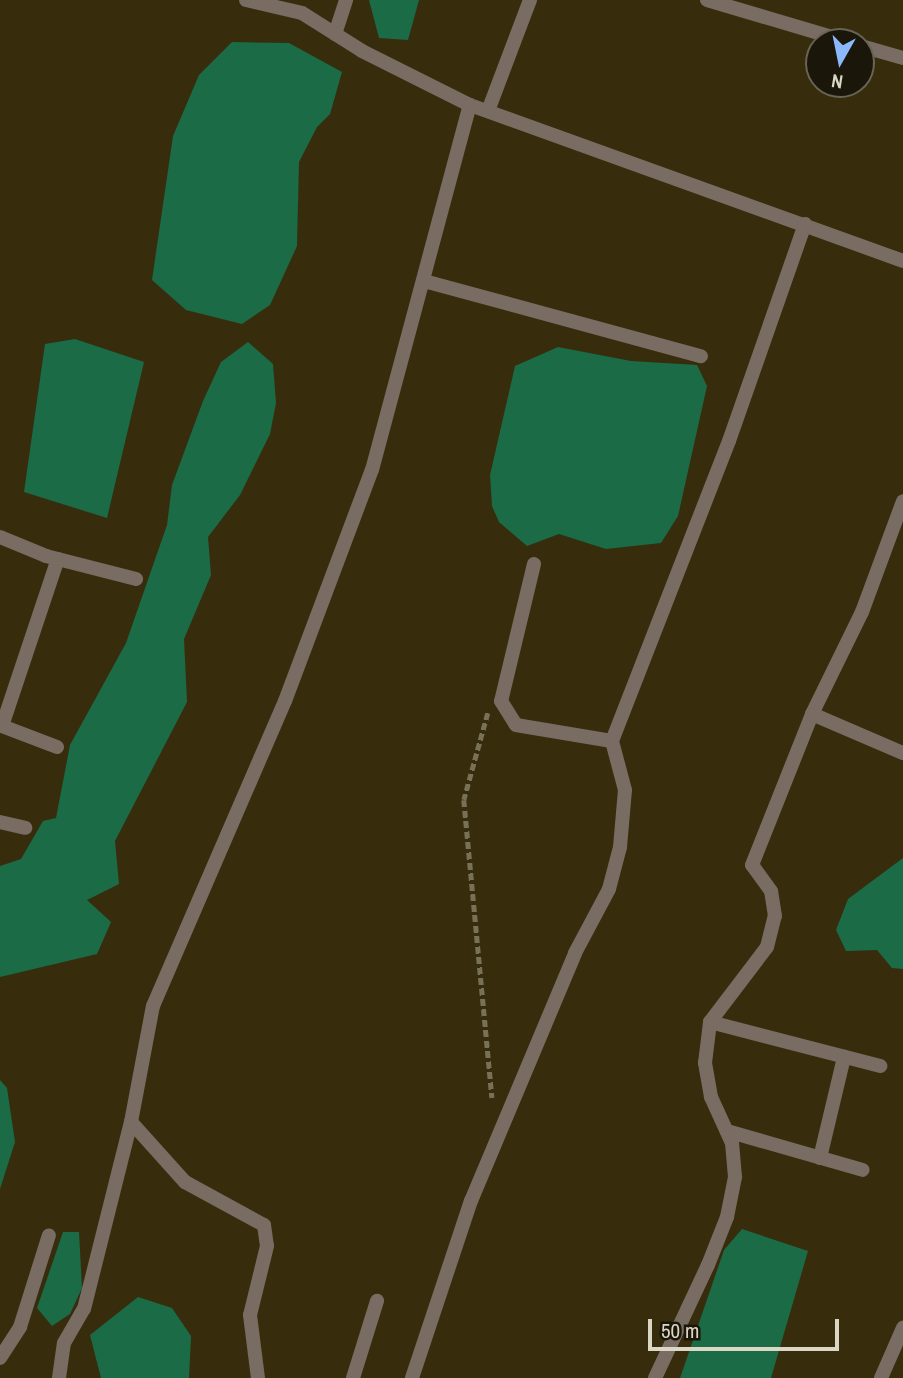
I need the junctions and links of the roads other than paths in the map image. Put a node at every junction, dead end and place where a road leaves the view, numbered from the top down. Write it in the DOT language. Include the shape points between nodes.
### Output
graph roads {
  1 [pos="246,0"];
  2 [pos="346,0"];
  3 [pos="530,0"];
  4 [pos="707,0"];
  5 [pos="805,29"];
  6 [pos="335,34"];
  7 [pos="875,50"];
  8 [pos="903,58"];
  9 [pos="470,105"];
  10 [pos="488,111"];
  11 [pos="806,225"];
  12 [pos="903,261"];
  13 [pos="424,281"];
  14 [pos="701,356"];
  15 [pos="903,501"];
  16 [pos="0,537"];
  17 [pos="58,559"];
  18 [pos="534,564"];
  19 [pos="136,579"];
  20 [pos="812,714"];
  21 [pos="612,741"];
  22 [pos="57,747"];
  23 [pos="903,753"];
  24 [pos="0,822"];
  25 [pos="25,828"];
  26 [pos="710,1022"];
  27 [pos="844,1057"];
  28 [pos="880,1066"];
  29 [pos="131,1122"];
  30 [pos="727,1131"];
  31 [pos="820,1158"];
  32 [pos="863,1170"];
  33 [pos="49,1235"];
  34 [pos="377,1301"];
  35 [pos="903,1328"];
  36 [pos="0,1358"];
  37 [pos="59,1378"];
  38 [pos="258,1378"];
  39 [pos="353,1378"];
  40 [pos="412,1378"];
  41 [pos="655,1378"];
  42 [pos="881,1378"];
  1 -- 6 [label="street" via="302,13"];
  2 -- 6 [label="street"];
  3 -- 10 [label="street"];
  4 -- 5 [label="street"];
  6 -- 9 [label="street"];
  7 -- 8 [label="street"];
  9 -- 10 [label="street"];
  9 -- 13 [label="street"];
  10 -- 11 [label="street"];
  11 -- 12 [label="street"];
  11 -- 21 [label="street" via="729,441"];
  13 -- 14 [label="street"];
  13 -- 29 [label="street" via="372,470 285,701 153,1006"];
  15 -- 20 [label="street" via="862,612"];
  16 -- 17 [label="street"];
  17 -- 19 [label="street"];
  17 -- 22 [label="street" via="2,726"];
  18 -- 21 [label="street" via="501,701 516,725"];
  20 -- 23 [label="street"];
  20 -- 26 [label="street" via="752,865 771,891 775,916 767,947"];
  21 -- 40 [label="street" via="625,790 609,889 575,953 471,1201"];
  24 -- 25 [label="street"];
  26 -- 27 [label="street"];
  26 -- 30 [label="street" via="705,1063 711,1097"];
  27 -- 28 [label="street"];
  27 -- 31 [label="street"];
  29 -- 37 [label="street" via="84,1308 64,1343"];
  29 -- 38 [label="street" via="185,1182 264,1225 267,1246 250,1315"];
  30 -- 31 [label="street"];
  30 -- 41 [label="street" via="735,1177 727,1217"];
  31 -- 32 [label="street"];
  33 -- 36 [label="street" via="20,1328"];
  34 -- 39 [label="street"];
  35 -- 42 [label="street"];
}
